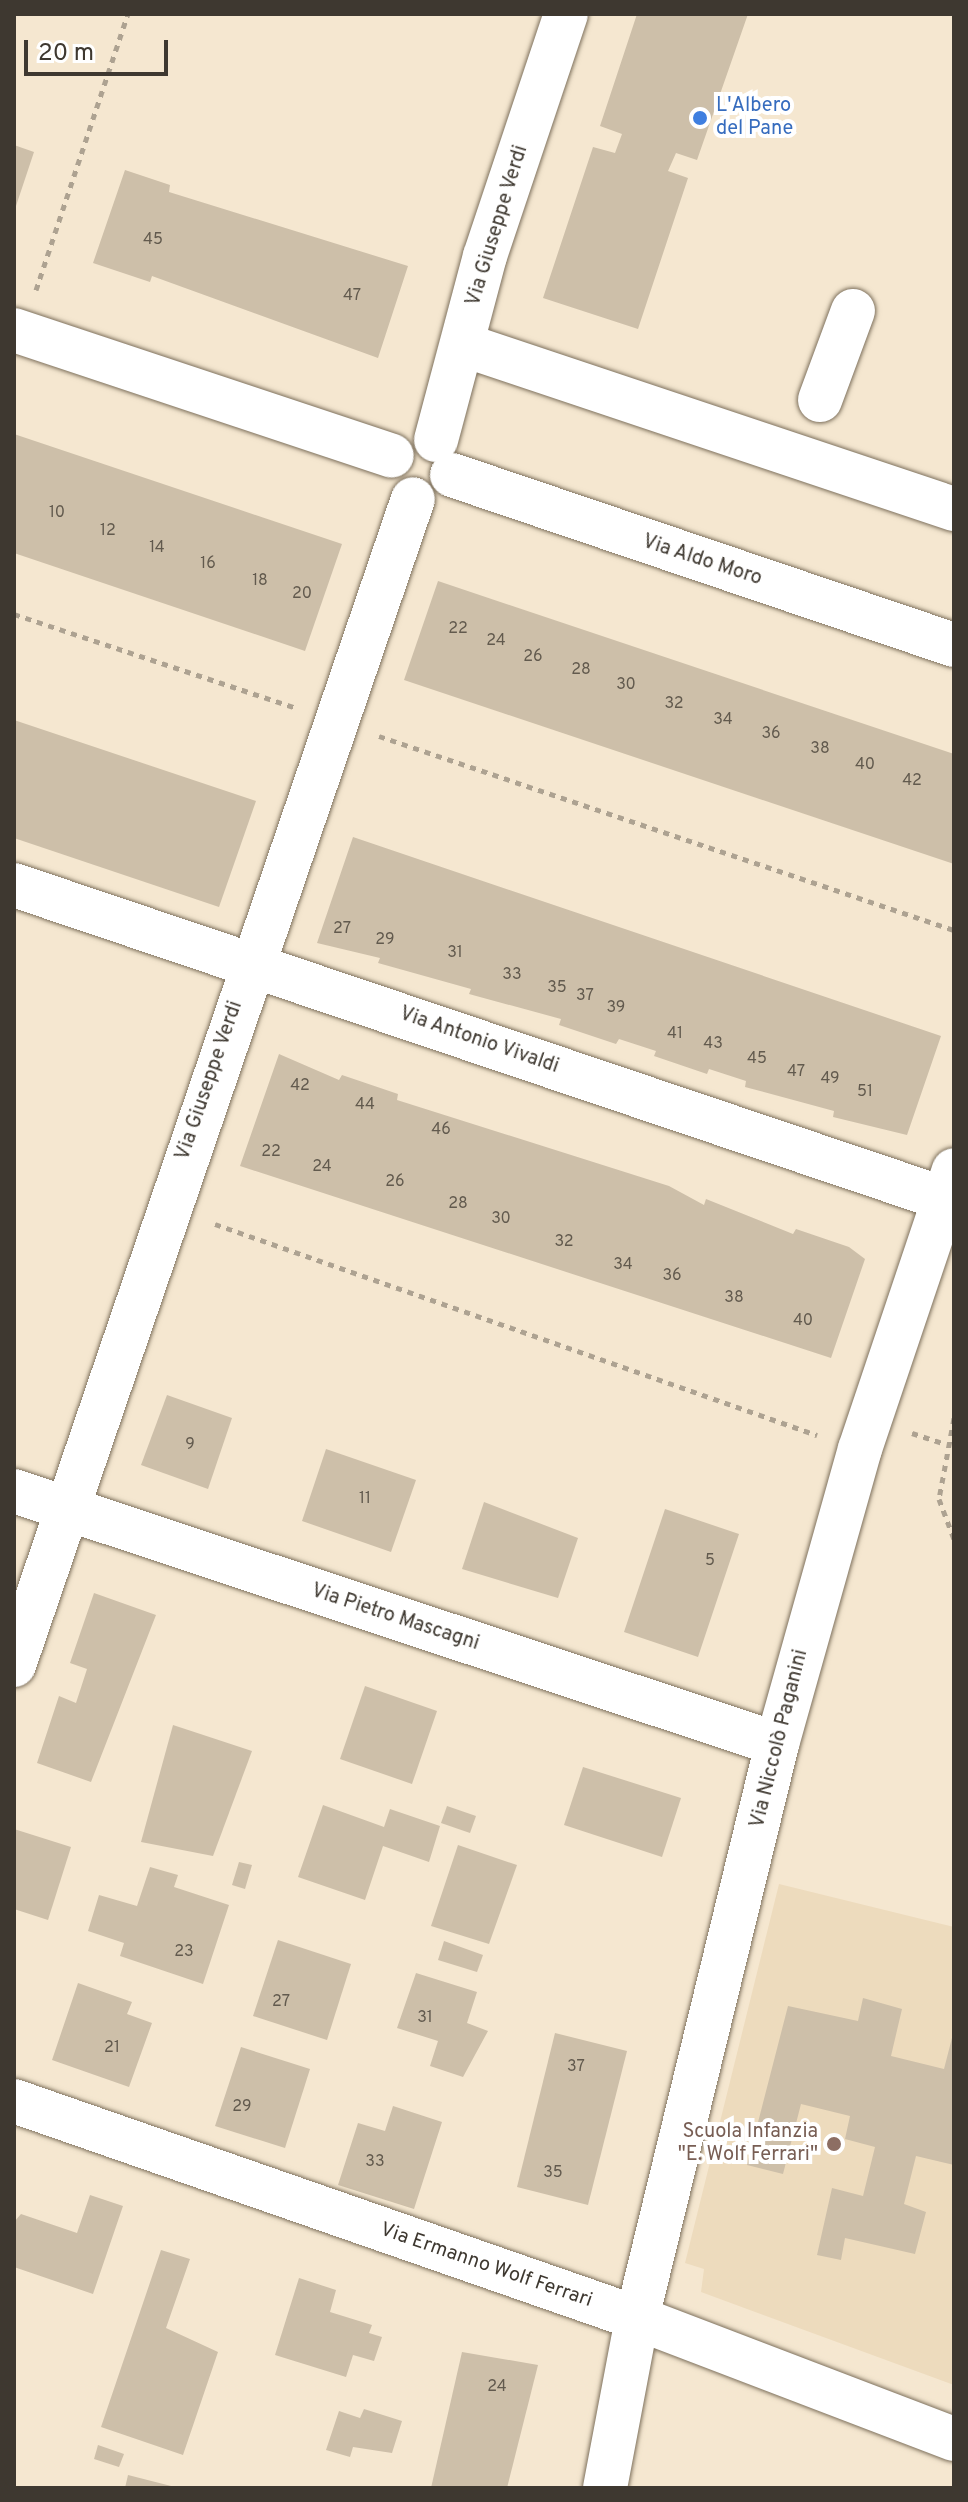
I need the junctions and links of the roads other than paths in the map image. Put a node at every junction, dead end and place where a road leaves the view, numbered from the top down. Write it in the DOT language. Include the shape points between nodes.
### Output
graph roads {
  1 [pos="566,14"];
  2 [pos="853,311"];
  3 [pos="24,312"];
  4 [pos="464,345"];
  5 [pos="820,400"];
  6 [pos="392,456"];
  7 [pos="444,458"];
  8 [pos="413,499"];
  9 [pos="954,509"];
  10 [pos="954,645"];
  11 [pos="14,885"];
  12 [pos="251,964"];
  13 [pos="949,1184"];
  14 [pos="14,1491"];
  15 [pos="64,1508"];
  16 [pos="14,1665"];
  17 [pos="777,1744"];
  18 [pos="14,2101"];
  19 [pos="637,2318"];
  20 [pos="954,2439"];
  21 [pos="605,2488"];
  1 -- 4 [label="street, Via Giuseppe Verdi" via="485,256"];
  2 -- 5 [label="street"];
  3 -- 6 [label="street"];
  4 -- 7 [label="street, Via Giuseppe Verdi"];
  4 -- 9 [label="street"];
  6 -- 7 [label="street" via="416,437"];
  6 -- 8 [label="street" via="396,487"];
  7 -- 8 [label="street" via="433,497"];
  7 -- 10 [label="street, Via Aldo Moro"];
  8 -- 12 [label="street, Via Giuseppe Verdi"];
  11 -- 12 [label="street, Via Antonio Vivaldi"];
  12 -- 13 [label="street, Via Antonio Vivaldi"];
  12 -- 15 [label="street, Via Giuseppe Verdi"];
  13 -- 17 [label="street, Via Niccolò Paganini" via="860,1449"];
  14 -- 15 [label="street, Via Pietro Mascagni"];
  15 -- 16 [label="street, Via Giuseppe Verdi"];
  15 -- 17 [label="street, Via Pietro Mascagni"];
  17 -- 19 [label="street, Via Niccolò Paganini"];
  18 -- 19 [label="street, Via Ermanno Wolf Ferrari"];
  19 -- 20 [label="street, Via Ermanno Wolf Ferrari"];
  19 -- 21 [label="street, Via Niccolò Paganini"];
}
